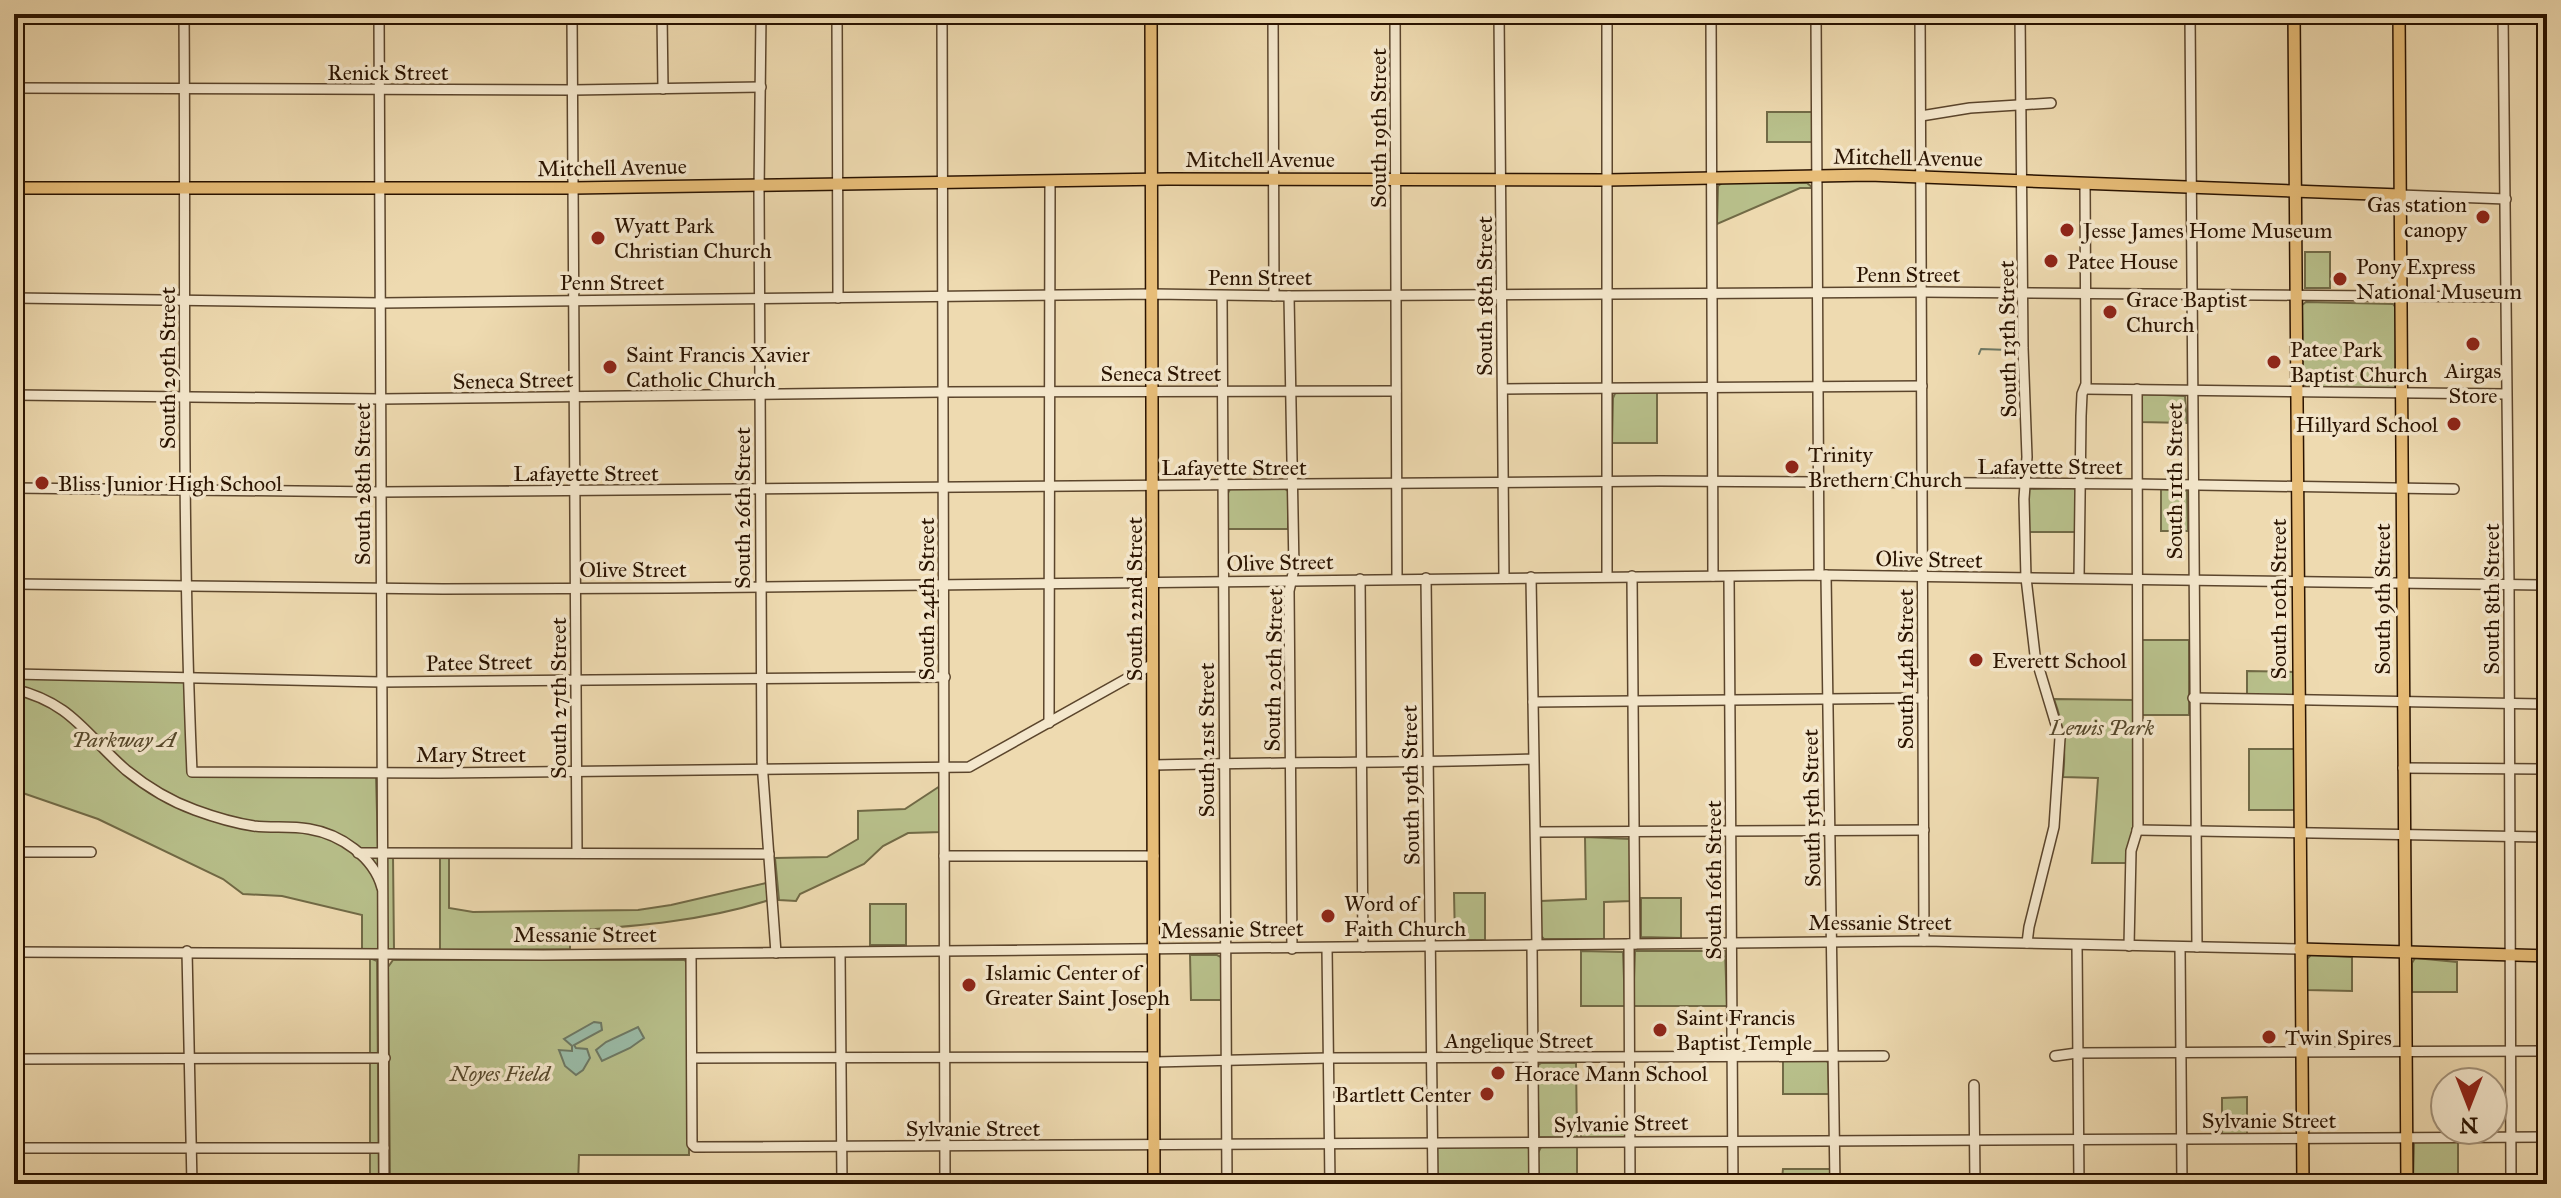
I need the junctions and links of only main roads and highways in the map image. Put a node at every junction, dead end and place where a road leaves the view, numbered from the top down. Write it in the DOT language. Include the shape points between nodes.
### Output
graph roads {
  1 [pos="1151,14"];
  2 [pos="2294,14"];
  3 [pos="2399,14"];
  4 [pos="1152,180"];
  5 [pos="14,188"];
  6 [pos="2295,191"];
  7 [pos="2400,195"];
  8 [pos="2300,949"];
  9 [pos="2404,952"];
  10 [pos="2547,956"];
  11 [pos="1154,1184"];
  12 [pos="2303,1184"];
  13 [pos="2407,1184"];
  1 -- 4 [label="main road, South 22nd Street"];
  2 -- 6 [label="main road, South 10th Street"];
  3 -- 7 [label="main road, South 9th Street"];
  4 -- 5 [label="main road, Mitchell Avenue"];
  4 -- 6 [label="main road, Mitchell Avenue" via="1921,176"];
  4 -- 11 [label="main road, South 22nd Street"];
  6 -- 7 [label="main road, Mitchell Avenue"];
  6 -- 8 [label="main road, South 10th Street"];
  7 -- 9 [label="main road, South 9th Street"];
  8 -- 9 [label="main road, Messanie Street"];
  8 -- 12 [label="main road, South 10th Street"];
  9 -- 10 [label="main road, Messanie Street"];
  9 -- 13 [label="main road, South 9th Street"];
}
